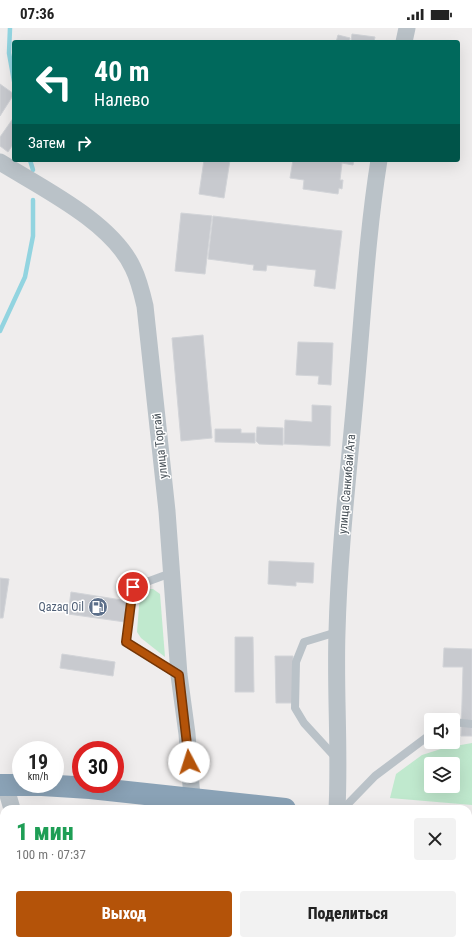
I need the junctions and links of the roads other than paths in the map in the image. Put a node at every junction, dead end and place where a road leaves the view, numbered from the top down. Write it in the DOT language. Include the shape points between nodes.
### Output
graph roads {
  1 [pos="407,28"];
  2 [pos="404,40"];
  3 [pos="0,162"];
  4 [pos="379,162"];
  5 [pos="171,573"];
  6 [pos="337,632"];
  7 [pos="179,675"];
  8 [pos="460,723"];
  9 [pos="472,724"];
  10 [pos="424,739"];
  11 [pos="339,761"];
  12 [pos="2,785"];
  13 [pos="192,798"];
  14 [pos="10,805"];
  15 [pos="251,805"];
  16 [pos="338,805"];
  17 [pos="347,805"];
  1 -- 2 [label="street"];
  3 -- 5 [label="street, улица Торгай" via="87,216 110,237 133,267 145,306 167,511"];
  4 -- 6 [label="street, улица Санкибай Ата" via="344,518"];
  5 -- 7 [label="street, улица Торгай"];
  5 -- 7 [label="lane" via="133,587 126,642"];
  6 -- 11 [label="street, улица Санкибай Ата"];
  6 -- 11 [label="lane" via="304,642 296,662 295,708 304,723"];
  7 -- 13 [label="street, улица Торгай"];
  8 -- 9 [label="lane"];
  10 -- 17 [label="lane" via="375,776"];
  11 -- 16 [label="street, улица Санкибай Ата"];
  12 -- 13 [label="highway" via="90,788"];
  12 -- 14 [label="street"];
  13 -- 15 [label="highway"];
}
